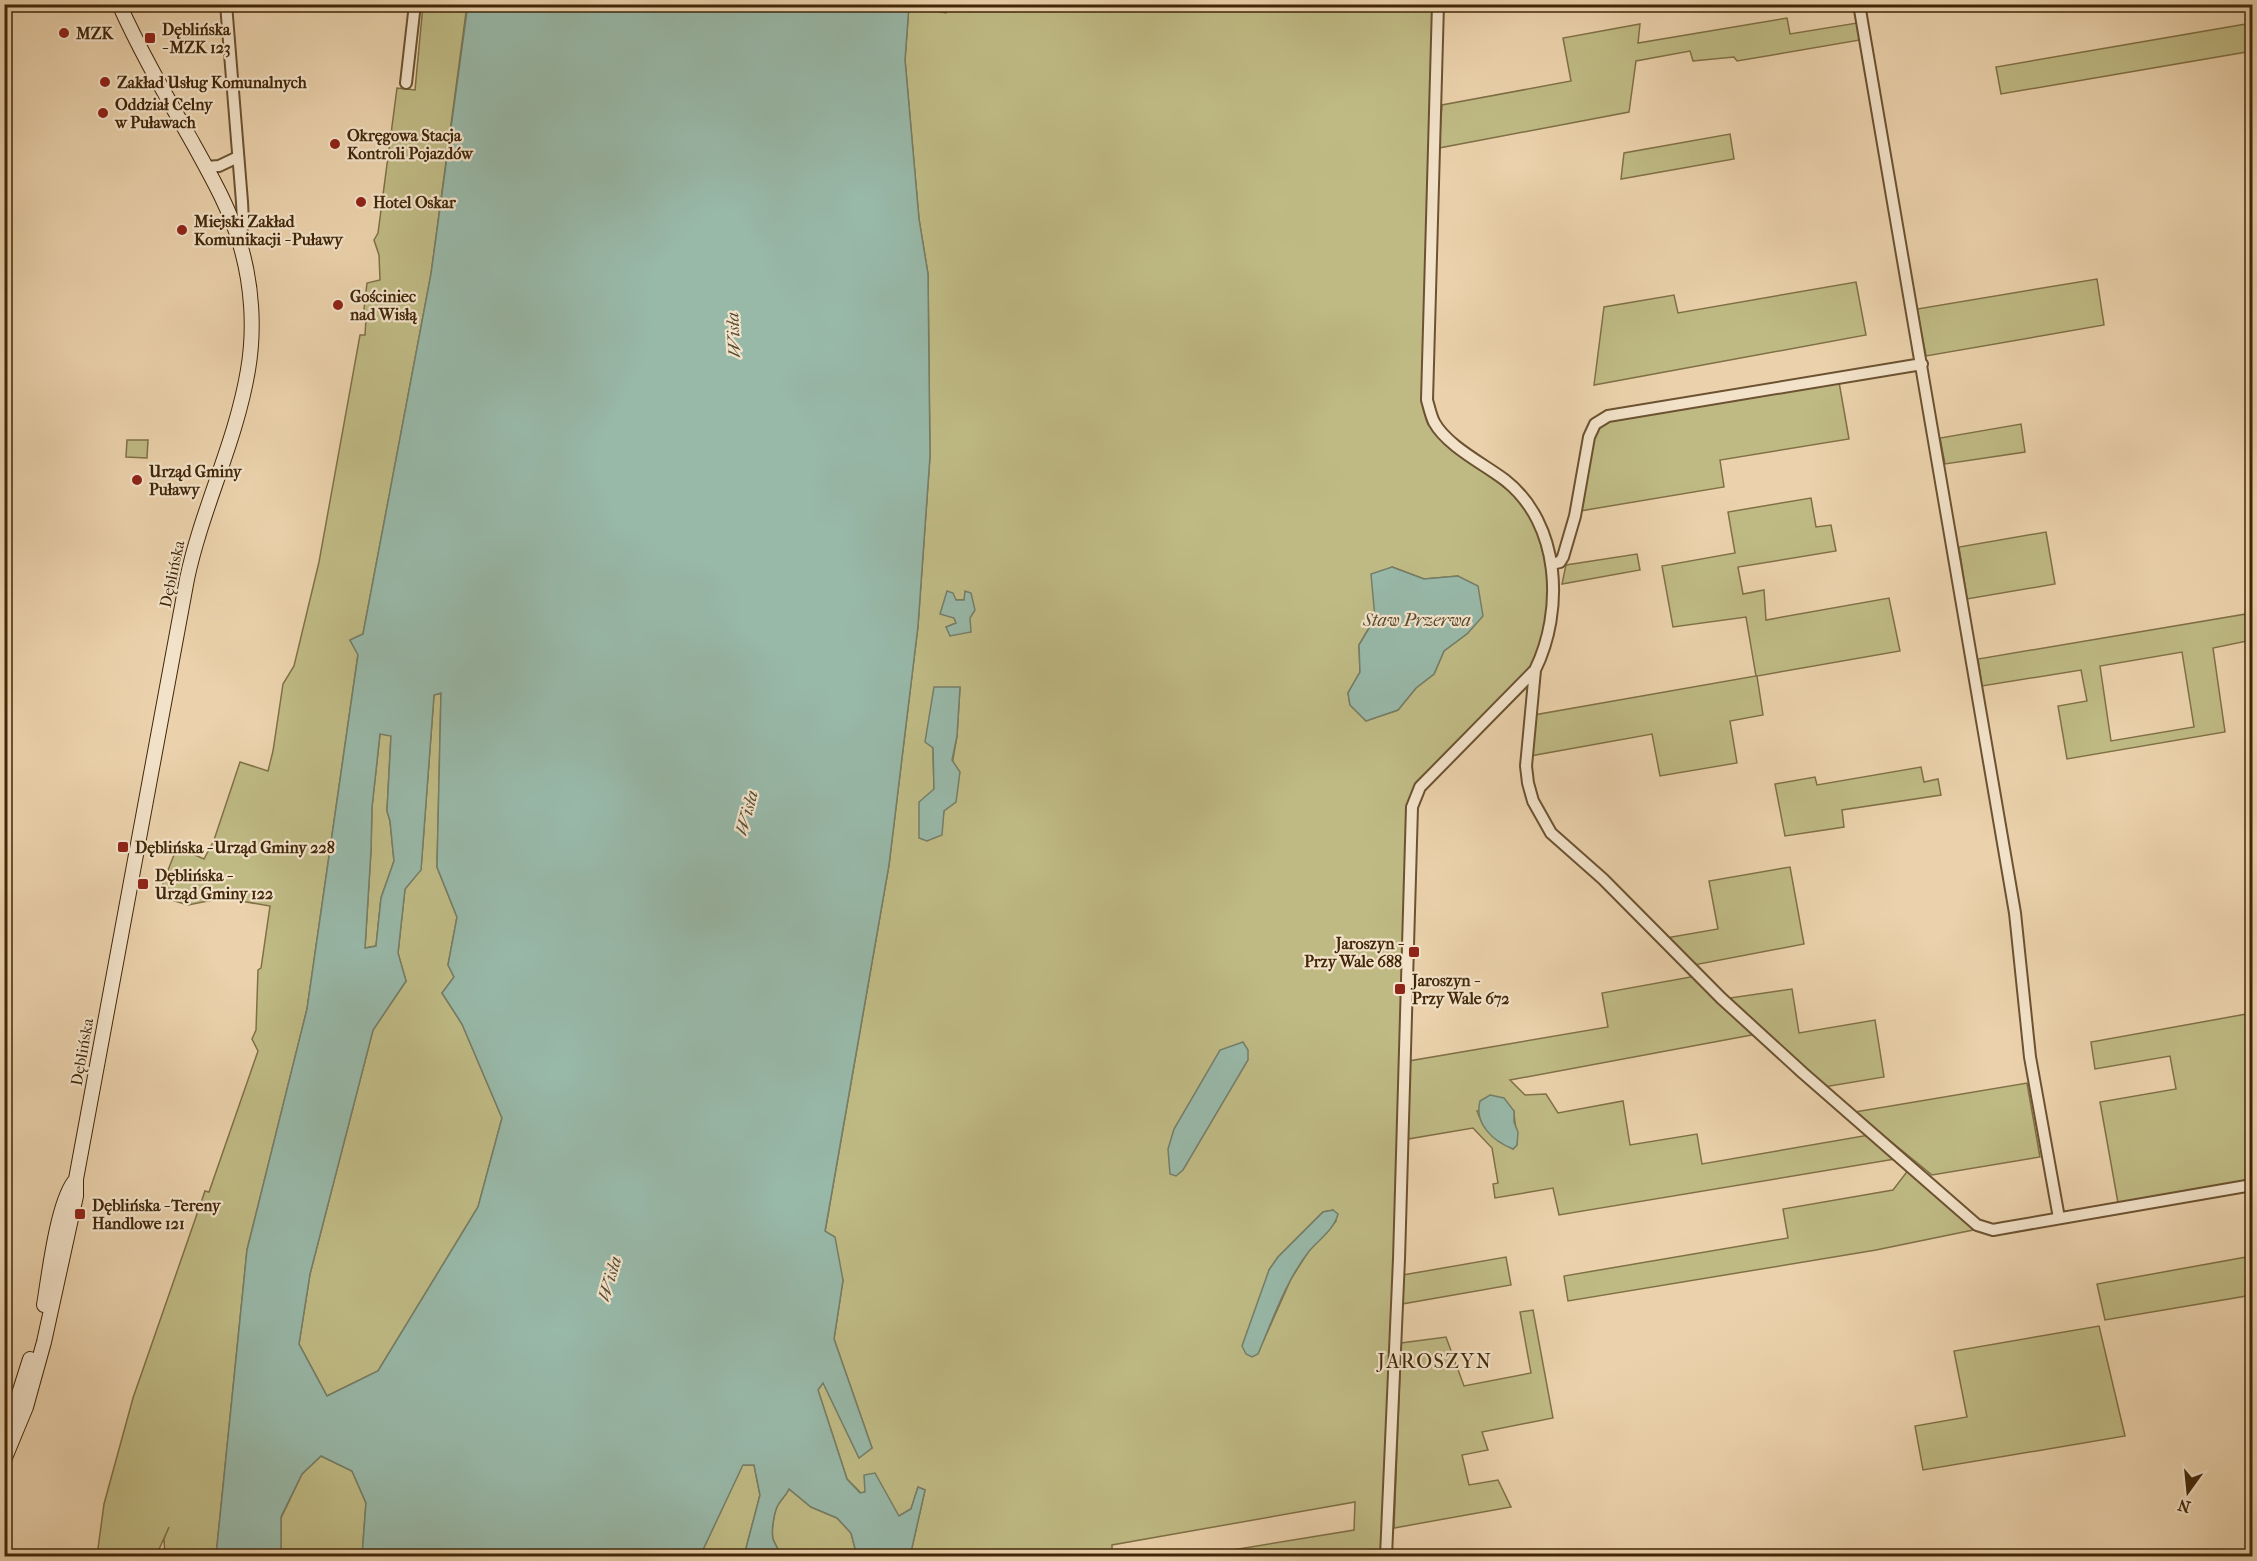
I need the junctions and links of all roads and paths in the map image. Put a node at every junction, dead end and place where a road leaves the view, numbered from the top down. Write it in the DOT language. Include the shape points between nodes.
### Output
graph roads {
  1 [pos="120,4"];
  2 [pos="226,4"];
  3 [pos="415,4"];
  4 [pos="1438,4"];
  5 [pos="1859,4"];
  6 [pos="406,83"];
  7 [pos="238,157"];
  8 [pos="206,167"];
  9 [pos="240,243"];
  10 [pos="1922,364"];
  11 [pos="1551,564"];
  12 [pos="1535,670"];
  13 [pos="2253,1185"];
  14 [pos="2059,1218"];
  15 [pos="4,1460"];
  16 [pos="1386,1557"];
  1 -- 8 [label="main road, Dęblińska"];
  2 -- 7 [label="street"];
  3 -- 6 [label="street"];
  4 -- 11 [label="street" via="1427,400 1435,423 1450,440 1524,498 1542,532"];
  5 -- 10 [label="street"];
  7 -- 8 [label="street"];
  7 -- 9 [label="street" via="243,222"];
  8 -- 9 [label="main road, Dęblińska"];
  9 -- 15 [label="main road, Dęblińska" via="251,317 248,369 191,557 76,1179 76,1196 44,1342 21,1422"];
  10 -- 11 [label="street" via="1601,419 1589,437 1575,516 1563,557"];
  10 -- 14 [label="street" via="2015,913 2030,1057"];
  11 -- 12 [label="street" via="1552,616 1545,649"];
  12 -- 14 [label="street" via="1526,766 1533,801 1551,833 1729,1005 1977,1225 1993,1230"];
  12 -- 16 [label="street" via="1420,787 1412,807"];
  13 -- 14 [label="street"];
}
